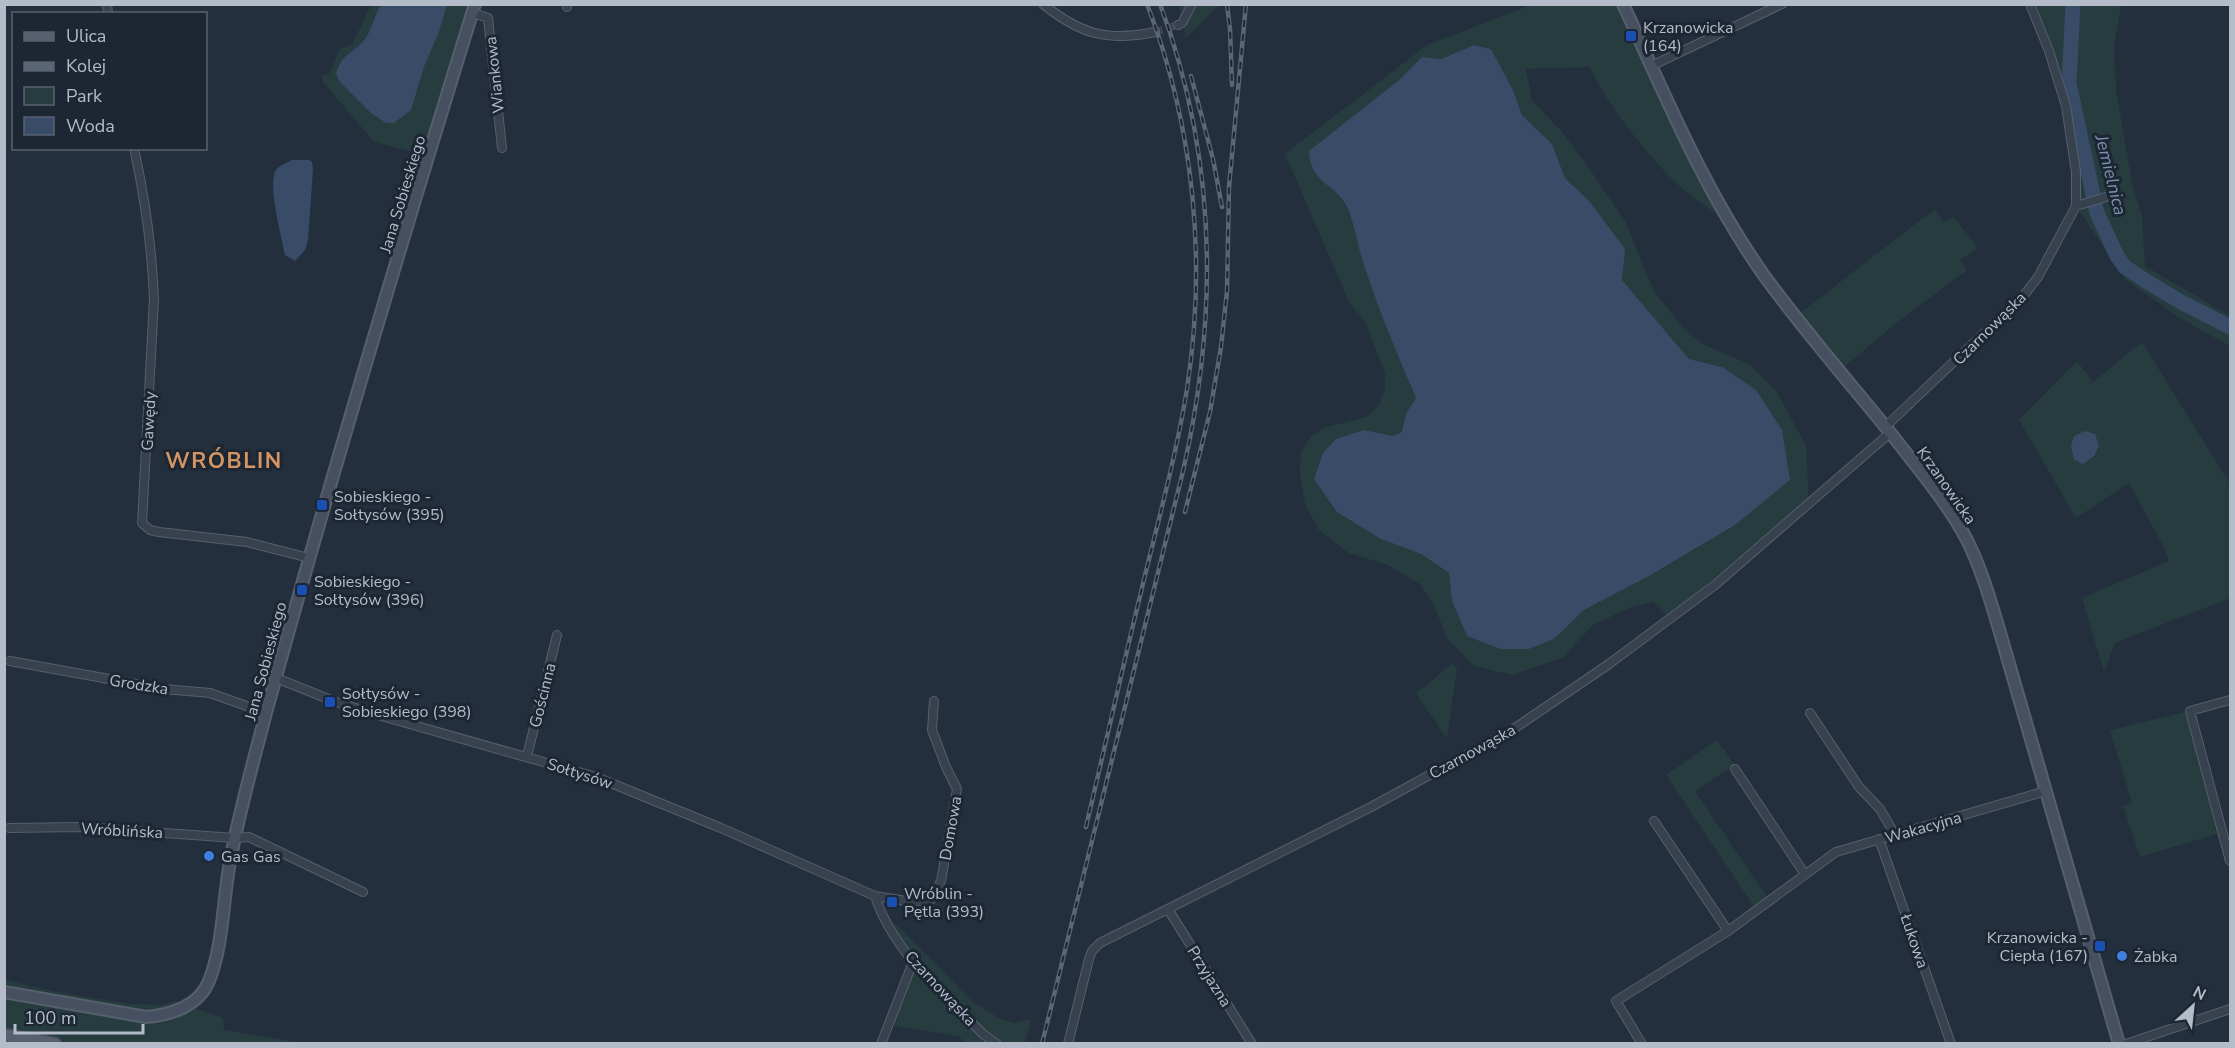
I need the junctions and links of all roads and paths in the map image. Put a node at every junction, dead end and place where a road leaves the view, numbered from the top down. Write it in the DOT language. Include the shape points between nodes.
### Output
graph roads {
  1 [pos="1043,4"];
  2 [pos="1192,4"];
  3 [pos="1623,4"];
  4 [pos="1782,4"];
  5 [pos="2030,4"];
  6 [pos="474,9"];
  7 [pos="1178,25"];
  8 [pos="1155,32"];
  9 [pos="1651,66"];
  10 [pos="502,148"];
  11 [pos="134,150"];
  12 [pos="2116,194"];
  13 [pos="2076,206"];
  14 [pos="1887,430"];
  15 [pos="309,558"];
  16 [pos="557,635"];
  17 [pos="10,661"];
  18 [pos="276,678"];
  19 [pos="2230,700"];
  20 [pos="934,701"];
  21 [pos="266,713"];
  22 [pos="1809,713"];
  23 [pos="527,756"];
  24 [pos="1735,768"];
  25 [pos="2046,791"];
  26 [pos="1653,821"];
  27 [pos="9,828"];
  28 [pos="1895,835"];
  29 [pos="235,838"];
  30 [pos="1879,839"];
  31 [pos="2230,861"];
  32 [pos="1804,873"];
  33 [pos="363,892"];
  34 [pos="874,896"];
  35 [pos="1168,909"];
  36 [pos="1728,931"];
  37 [pos="913,962"];
  38 [pos="4,992"];
  39 [pos="2230,1009"];
  40 [pos="4,1035"];
  41 [pos="55,1044"];
  42 [pos="881,1044"];
  43 [pos="997,1044"];
  44 [pos="1068,1044"];
  45 [pos="1252,1044"];
  46 [pos="1642,1044"];
  47 [pos="1951,1044"];
  48 [pos="2119,1044"];
  49 [pos="2126,1044"];
  1 -- 8 [label="street" via="1071,25 1091,33 1132,37"];
  2 -- 7 [label="street"];
  3 -- 9 [label="street, Krzanowicka"];
  4 -- 9 [label="street"];
  5 -- 13 [label="street, Czarnowąska" via="2066,106 2076,172"];
  6 -- 10 [label="street, Wiankowa" via="488,18"];
  6 -- 15 [label="street, Jana Sobieskiego"];
  9 -- 14 [label="street, Krzanowicka" via="1703,177 1743,245"];
  11 -- 15 [label="street, Gawędy" via="154,299 142,523 159,532 248,542"];
  12 -- 13 [label="street"];
  13 -- 14 [label="street, Czarnowąska" via="2025,294"];
  14 -- 25 [label="street, Krzanowicka" via="1967,540 1999,629"];
  14 -- 35 [label="street, Czarnowąska" via="1715,585 1512,730 1371,807"];
  15 -- 18 [label="street, Jana Sobieskiego"];
  16 -- 23 [label="street, Gościnna"];
  17 -- 21 [label="street, Grodzka" via="164,689 210,693"];
  18 -- 21 [label="street, Jana Sobieskiego"];
  18 -- 23 [label="street, Sołtysów" via="378,716"];
  19 -- 31 [label="street" via="2190,711"];
  20 -- 34 [label="street, Domowa" via="932,730 957,789 941,881 931,900 912,902"];
  21 -- 29 [label="street, Jana Sobieskiego"];
  22 -- 28 [label="street"];
  23 -- 34 [label="street, Sołtysów" via="596,777"];
  24 -- 32 [label="street"];
  25 -- 28 [label="street, Wakacyjna"];
  25 -- 48 [label="street, Krzanowicka"];
  26 -- 36 [label="street"];
  27 -- 29 [label="street, Wróblińska" via="80,827"];
  28 -- 30 [label="street, Wakacyjna"];
  29 -- 33 [label="street, Wróblińska" via="249,837"];
  29 -- 38 [label="street, Jana Sobieskiego" via="214,964 207,985 195,1000 173,1012 146,1017"];
  30 -- 32 [label="street, Wakacyjna" via="1836,852"];
  30 -- 47 [label="street, Łukowa"];
  32 -- 36 [label="street, Wakacyjna"];
  34 -- 37 [label="street, Czarnowąska"];
  35 -- 44 [label="street, Czarnowąska" via="1100,943 1092,951"];
  35 -- 45 [label="street, Przyjazna"];
  36 -- 46 [label="street, Wakacyjna" via="1616,1001"];
  37 -- 42 [label="street"];
  37 -- 43 [label="street, Czarnowąska"];
  39 -- 49 [label="street"];
  40 -- 41 [label="main road"];
}
